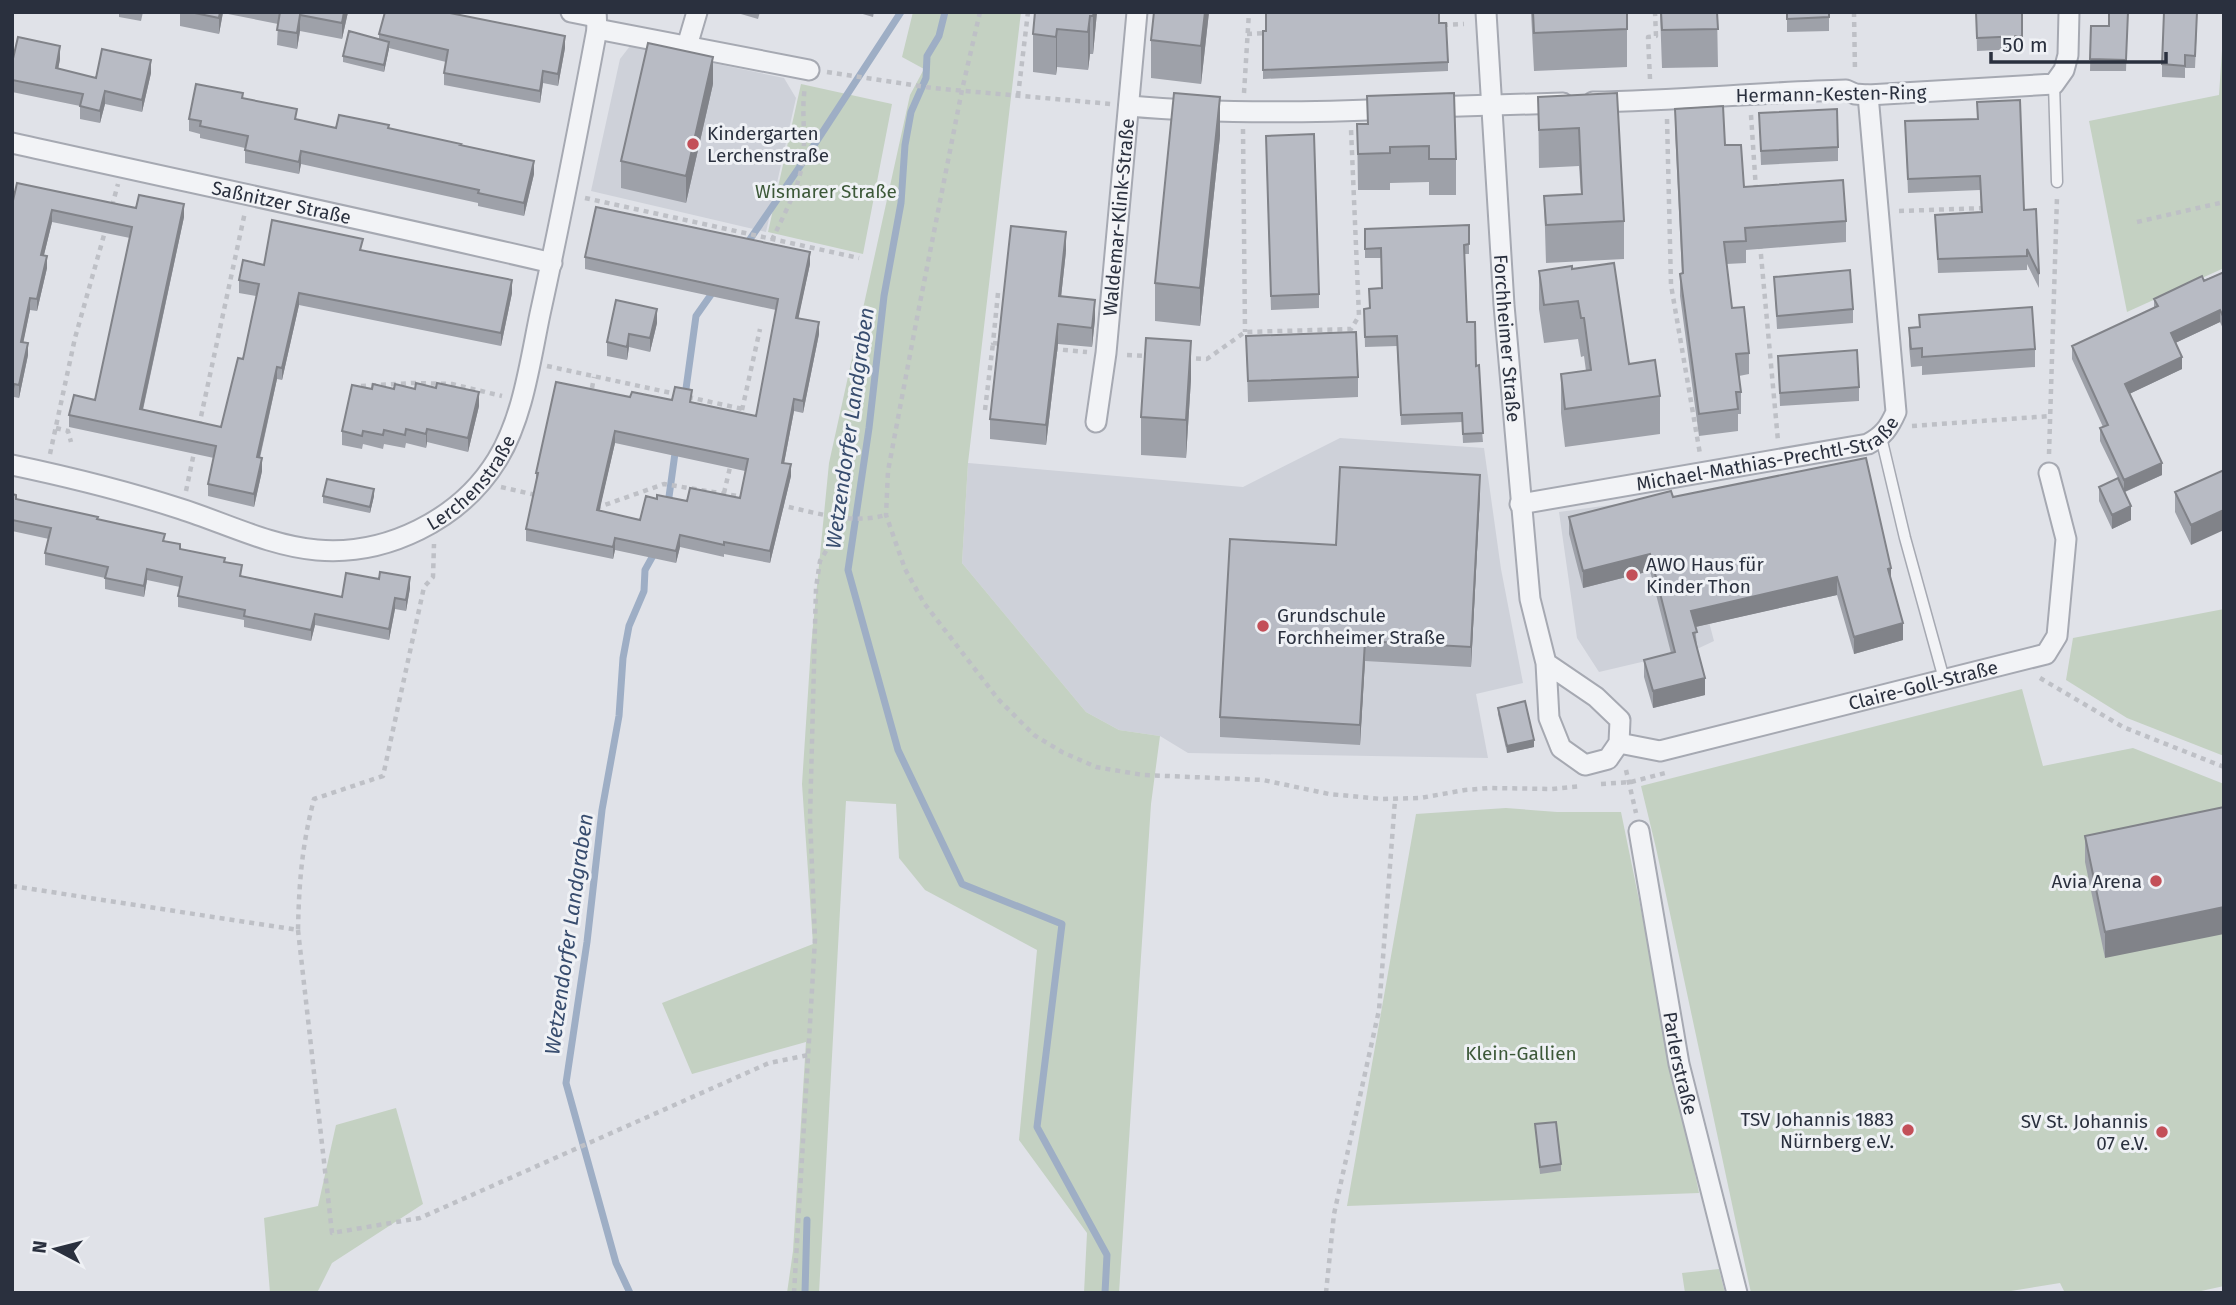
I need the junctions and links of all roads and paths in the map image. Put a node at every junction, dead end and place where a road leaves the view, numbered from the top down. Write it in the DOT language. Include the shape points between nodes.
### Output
graph roads {
  1 [pos="571,12"];
  2 [pos="697,12"];
  3 [pos="980,12"];
  4 [pos="1028,12"];
  5 [pos="1137,12"];
  6 [pos="1249,12"];
  7 [pos="1486,12"];
  8 [pos="1655,12"];
  9 [pos="1854,12"];
  10 [pos="2073,13"];
  11 [pos="596,20"];
  12 [pos="1464,24"];
  13 [pos="1437,25"];
  14 [pos="1274,33"];
  15 [pos="1247,34"];
  16 [pos="687,46"];
  17 [pos="809,69"];
  18 [pos="2054,84"];
  19 [pos="962,90"];
  20 [pos="1750,94"];
  21 [pos="1862,94"];
  22 [pos="1018,96"];
  23 [pos="1658,101"];
  24 [pos="1491,104"];
  25 [pos="1129,106"];
  26 [pos="1350,111"];
  27 [pos="1242,113"];
  28 [pos="12,143"];
  29 [pos="123,167"];
  30 [pos="2057,182"];
  31 [pos="567,194"];
  32 [pos="248,196"];
  33 [pos="2224,202"];
  34 [pos="1757,203"];
  35 [pos="1989,208"];
  36 [pos="1878,212"];
  37 [pos="110,215"];
  38 [pos="2137,222"];
  39 [pos="107,226"];
  40 [pos="772,240"];
  41 [pos="1760,243"];
  42 [pos="859,258"];
  43 [pos="551,263"];
  44 [pos="243,267"];
  45 [pos="232,270"];
  46 [pos="1776,282"];
  47 [pos="1764,283"];
  48 [pos="998,293"];
  49 [pos="760,329"];
  50 [pos="1245,332"];
  51 [pos="993,343"];
  52 [pos="1007,344"];
  53 [pos="1048,348"];
  54 [pos="1106,354"];
  55 [pos="1156,356"];
  56 [pos="1181,358"];
  57 [pos="1783,361"];
  58 [pos="1770,362"];
  59 [pos="530,363"];
  60 [pos="594,377"];
  61 [pos="361,386"];
  62 [pos="592,388"];
  63 [pos="520,400"];
  64 [pos="743,409"];
  65 [pos="985,410"];
  66 [pos="2051,416"];
  67 [pos="740,421"];
  68 [pos="1096,422"];
  69 [pos="56,428"];
  70 [pos="198,429"];
  71 [pos="1885,433"];
  72 [pos="71,442"];
  73 [pos="196,443"];
  74 [pos="732,457"];
  75 [pos="1779,460"];
  76 [pos="12,465"];
  77 [pos="46,472"];
  78 [pos="1704,473"];
  79 [pos="2049,473"];
  80 [pos="479,482"];
  81 [pos="724,493"];
  82 [pos="542,497"];
  83 [pos="751,499"];
  84 [pos="1520,504"];
  85 [pos="778,505"];
  86 [pos="588,506"];
  87 [pos="182,509"];
  88 [pos="886,515"];
  89 [pos="842,518"];
  90 [pos="434,522"];
  91 [pos="1546,663"];
  92 [pos="1944,679"];
  93 [pos="2034,680"];
  94 [pos="1613,751"];
  95 [pos="2224,767"];
  96 [pos="1631,782"];
  97 [pos="1597,785"];
  98 [pos="1586,786"];
  99 [pos="1395,800"];
  100 [pos="1639,831"];
  101 [pos="12,886"];
  102 [pos="298,930"];
  103 [pos="808,1055"];
  104 [pos="794,1293"];
  105 [pos="1326,1293"];
  106 [pos="1737,1293"];
  1 -- 11 [label="street"];
  2 -- 16 [label="street"];
  3 -- 19 [label="path"];
  4 -- 22 [label="path"];
  5 -- 25 [label="street, Waldemar-Klink-Straße"];
  6 -- 15 [label="path"];
  7 -- 24 [label="street, Forchheimer Straße"];
  8 -- 23 [label="path" via="1656,36 1648,37"];
  9 -- 21 [label="path"];
  10 -- 18 [label="street" via="2064,70"];
  11 -- 16 [label="street"];
  11 -- 31 [label="street, Lerchenstraße"];
  12 -- 13 [label="path"];
  14 -- 15 [label="path"];
  15 -- 27 [label="path"];
  16 -- 17 [label="street"];
  17 -- 19 [label="path"];
  17 -- 40 [label="path" via="802,105 803,159 793,196"];
  18 -- 21 [label="street, Hermann-Kesten-Ring"];
  18 -- 30 [label="lane"];
  19 -- 22 [label="path"];
  19 -- 88 [label="path" via="888,471"];
  20 -- 21 [label="street, Hermann-Kesten-Ring" via="1846,90"];
  20 -- 23 [label="street, Hermann-Kesten-Ring"];
  20 -- 34 [label="path"];
  21 -- 36 [label="street, Michael-Mathias-Prechtl-Straße"];
  22 -- 25 [label="path"];
  23 -- 24 [label="street, Hermann-Kesten-Ring"];
  23 -- 78 [label="path" via="1671,285"];
  24 -- 26 [label="street, Hermann-Kesten-Ring"];
  24 -- 84 [label="street, Forchheimer Straße"];
  25 -- 27 [label="street, Hermann-Kesten-Ring"];
  25 -- 54 [label="street, Waldemar-Klink-Straße"];
  26 -- 27 [label="street, Hermann-Kesten-Ring"];
  26 -- 50 [label="path" via="1359,316 1351,329"];
  27 -- 50 [label="path"];
  28 -- 29 [label="street, Saßnitzer Straße"];
  29 -- 32 [label="street, Saßnitzer Straße"];
  29 -- 37 [label="path"];
  30 -- 66 [label="path"];
  31 -- 40 [label="path"];
  31 -- 43 [label="street, Lerchenstraße"];
  32 -- 43 [label="street, Saßnitzer Straße"];
  32 -- 45 [label="path"];
  33 -- 38 [label="path"];
  35 -- 36 [label="path"];
  36 -- 71 [label="street, Michael-Mathias-Prechtl-Straße" via="1896,412"];
  39 -- 69 [label="path" via="75,338"];
  40 -- 42 [label="path"];
  41 -- 47 [label="path"];
  43 -- 59 [label="street, Lerchenstraße"];
  44 -- 45 [label="path"];
  45 -- 70 [label="path"];
  46 -- 47 [label="path"];
  47 -- 58 [label="path"];
  48 -- 51 [label="path"];
  49 -- 64 [label="path"];
  50 -- 56 [label="path" via="1207,359"];
  51 -- 52 [label="path"];
  51 -- 65 [label="path"];
  53 -- 54 [label="path"];
  54 -- 55 [label="path"];
  54 -- 68 [label="street, Waldemar-Klink-Straße"];
  57 -- 58 [label="path"];
  58 -- 75 [label="path"];
  59 -- 60 [label="path"];
  59 -- 63 [label="street, Lerchenstraße"];
  60 -- 62 [label="path"];
  60 -- 64 [label="path"];
  61 -- 63 [label="path" via="452,384"];
  63 -- 80 [label="street, Lerchenstraße" via="497,461"];
  64 -- 67 [label="path"];
  66 -- 71 [label="path"];
  66 -- 79 [label="path"];
  69 -- 72 [label="path" via="68,431"];
  69 -- 77 [label="path"];
  71 -- 75 [label="street, Michael-Mathias-Prechtl-Straße" via="1868,444"];
  71 -- 92 [label="lane" via="1905,538"];
  73 -- 87 [label="path"];
  74 -- 81 [label="path"];
  75 -- 78 [label="street, Michael-Mathias-Prechtl-Straße"];
  76 -- 77 [label="street, Lerchenstraße"];
  77 -- 87 [label="street, Lerchenstraße"];
  78 -- 84 [label="street, Michael-Mathias-Prechtl-Straße"];
  79 -- 92 [label="street, Claire-Goll-Straße" via="2066,539 2057,636 2046,654"];
  80 -- 82 [label="path"];
  80 -- 90 [label="street, Lerchenstraße"];
  81 -- 83 [label="path"];
  81 -- 86 [label="path" via="664,484 599,509"];
  84 -- 91 [label="street, Forchheimer Straße" via="1531,599"];
  85 -- 89 [label="path"];
  87 -- 90 [label="street, Lerchenstraße" via="315,550 367,549"];
  88 -- 89 [label="path"];
  88 -- 99 [label="path" via="905,569 924,603 998,699 1034,735 1062,752 1096,767 1143,775 1263,780 1329,794"];
  89 -- 103 [label="path" via="820,561 816,588 810,818 815,939"];
  90 -- 102 [label="path" via="433,577 424,587 383,776 314,799 302,852"];
  91 -- 94 [label="street" via="1596,697 1620,720"];
  91 -- 94 [label="street, Forchheimer Straße" via="1549,718 1561,748 1585,765"];
  92 -- 94 [label="street, Claire-Goll-Straße" via="1660,751"];
  93 -- 95 [label="path" via="2041,678 2123,727"];
  94 -- 96 [label="path"];
  96 -- 97 [label="path"];
  96 -- 100 [label="path"];
  98 -- 99 [label="path" via="1477,789"];
  99 -- 105 [label="path" via="1379,1010 1334,1214"];
  100 -- 106 [label="street, Parlerstraße" via="1679,1064"];
  101 -- 102 [label="path"];
  102 -- 103 [label="path" via="332,1233 420,1218 769,1063"];
  103 -- 104 [label="path"];
}
